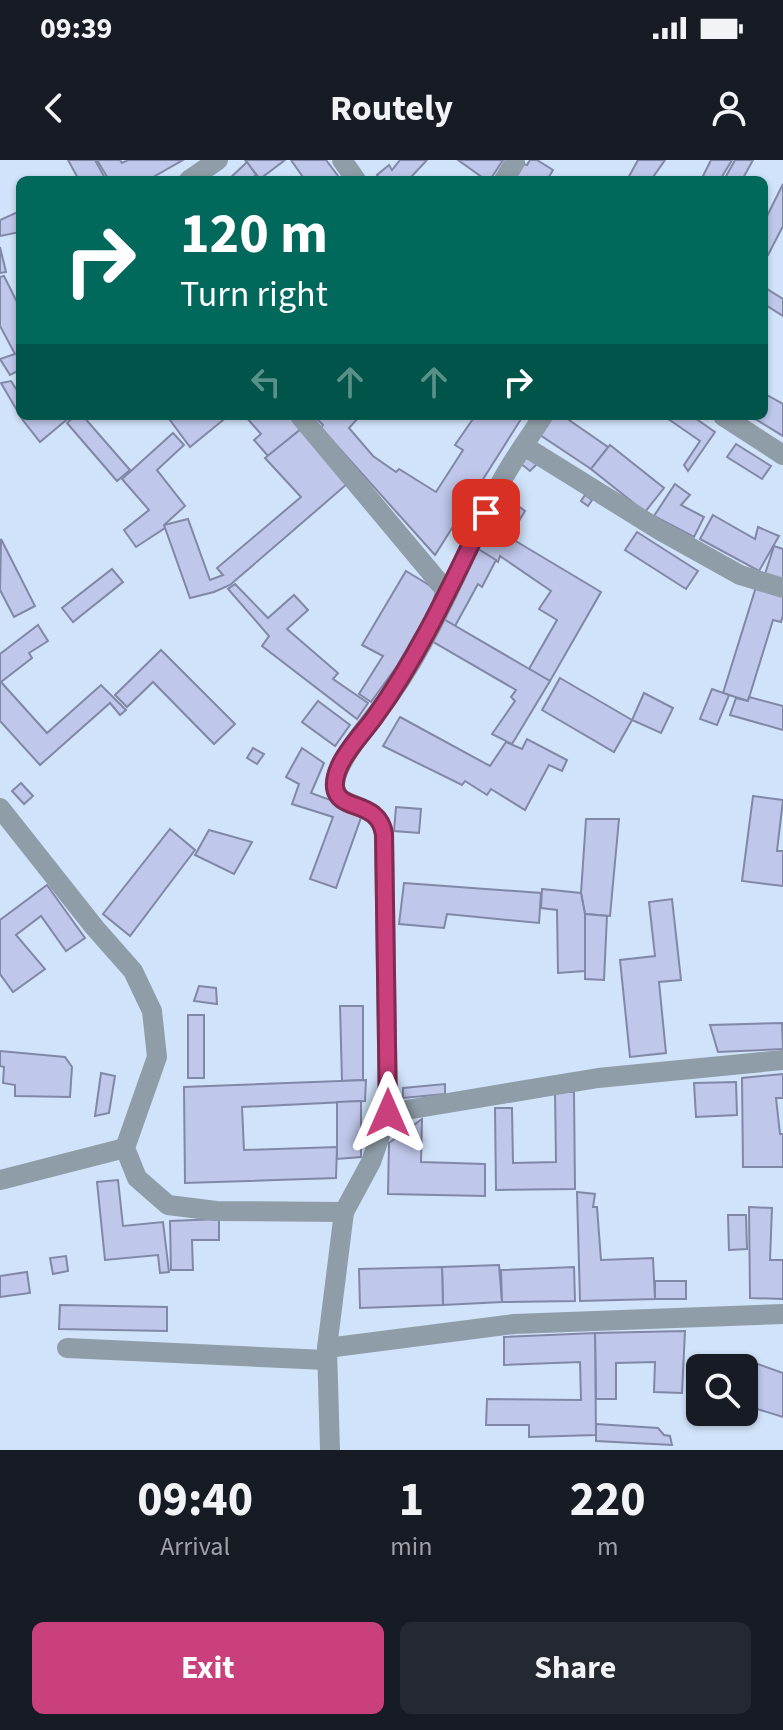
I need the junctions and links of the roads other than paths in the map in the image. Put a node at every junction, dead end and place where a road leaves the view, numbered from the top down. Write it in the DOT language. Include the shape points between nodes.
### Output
graph roads {
  1 [pos="218,160"];
  2 [pos="195,176"];
  3 [pos="303,420"];
  4 [pos="540,420"];
  5 [pos="729,420"];
  6 [pos="524,446"];
  7 [pos="783,455"];
  8 [pos="783,588"];
  9 [pos="448,593"];
  10 [pos="0,808"];
  11 [pos="783,1060"];
  12 [pos="388,1113"];
  13 [pos="125,1148"];
  14 [pos="0,1180"];
  15 [pos="344,1212"];
  16 [pos="783,1314"];
  17 [pos="67,1348"];
  18 [pos="326,1354"];
  19 [pos="330,1450"];
  1 -- 2 [label="street"];
  3 -- 9 [label="street"];
  4 -- 6 [label="street"];
  5 -- 7 [label="street"];
  6 -- 8 [label="street" via="740,575"];
  6 -- 9 [label="street"];
  9 -- 12 [label="street" via="393,692 343,761 335,783 342,800 376,814 384,834"];
  10 -- 13 [label="street" via="133,971 152,1011 157,1057"];
  11 -- 12 [label="street" via="598,1078"];
  12 -- 15 [label="street" via="371,1162"];
  13 -- 14 [label="street"];
  13 -- 15 [label="street" via="137,1178 168,1205 216,1211"];
  15 -- 18 [label="street"];
  16 -- 18 [label="street" via="514,1324"];
  17 -- 18 [label="street"];
  18 -- 19 [label="street"];
}
